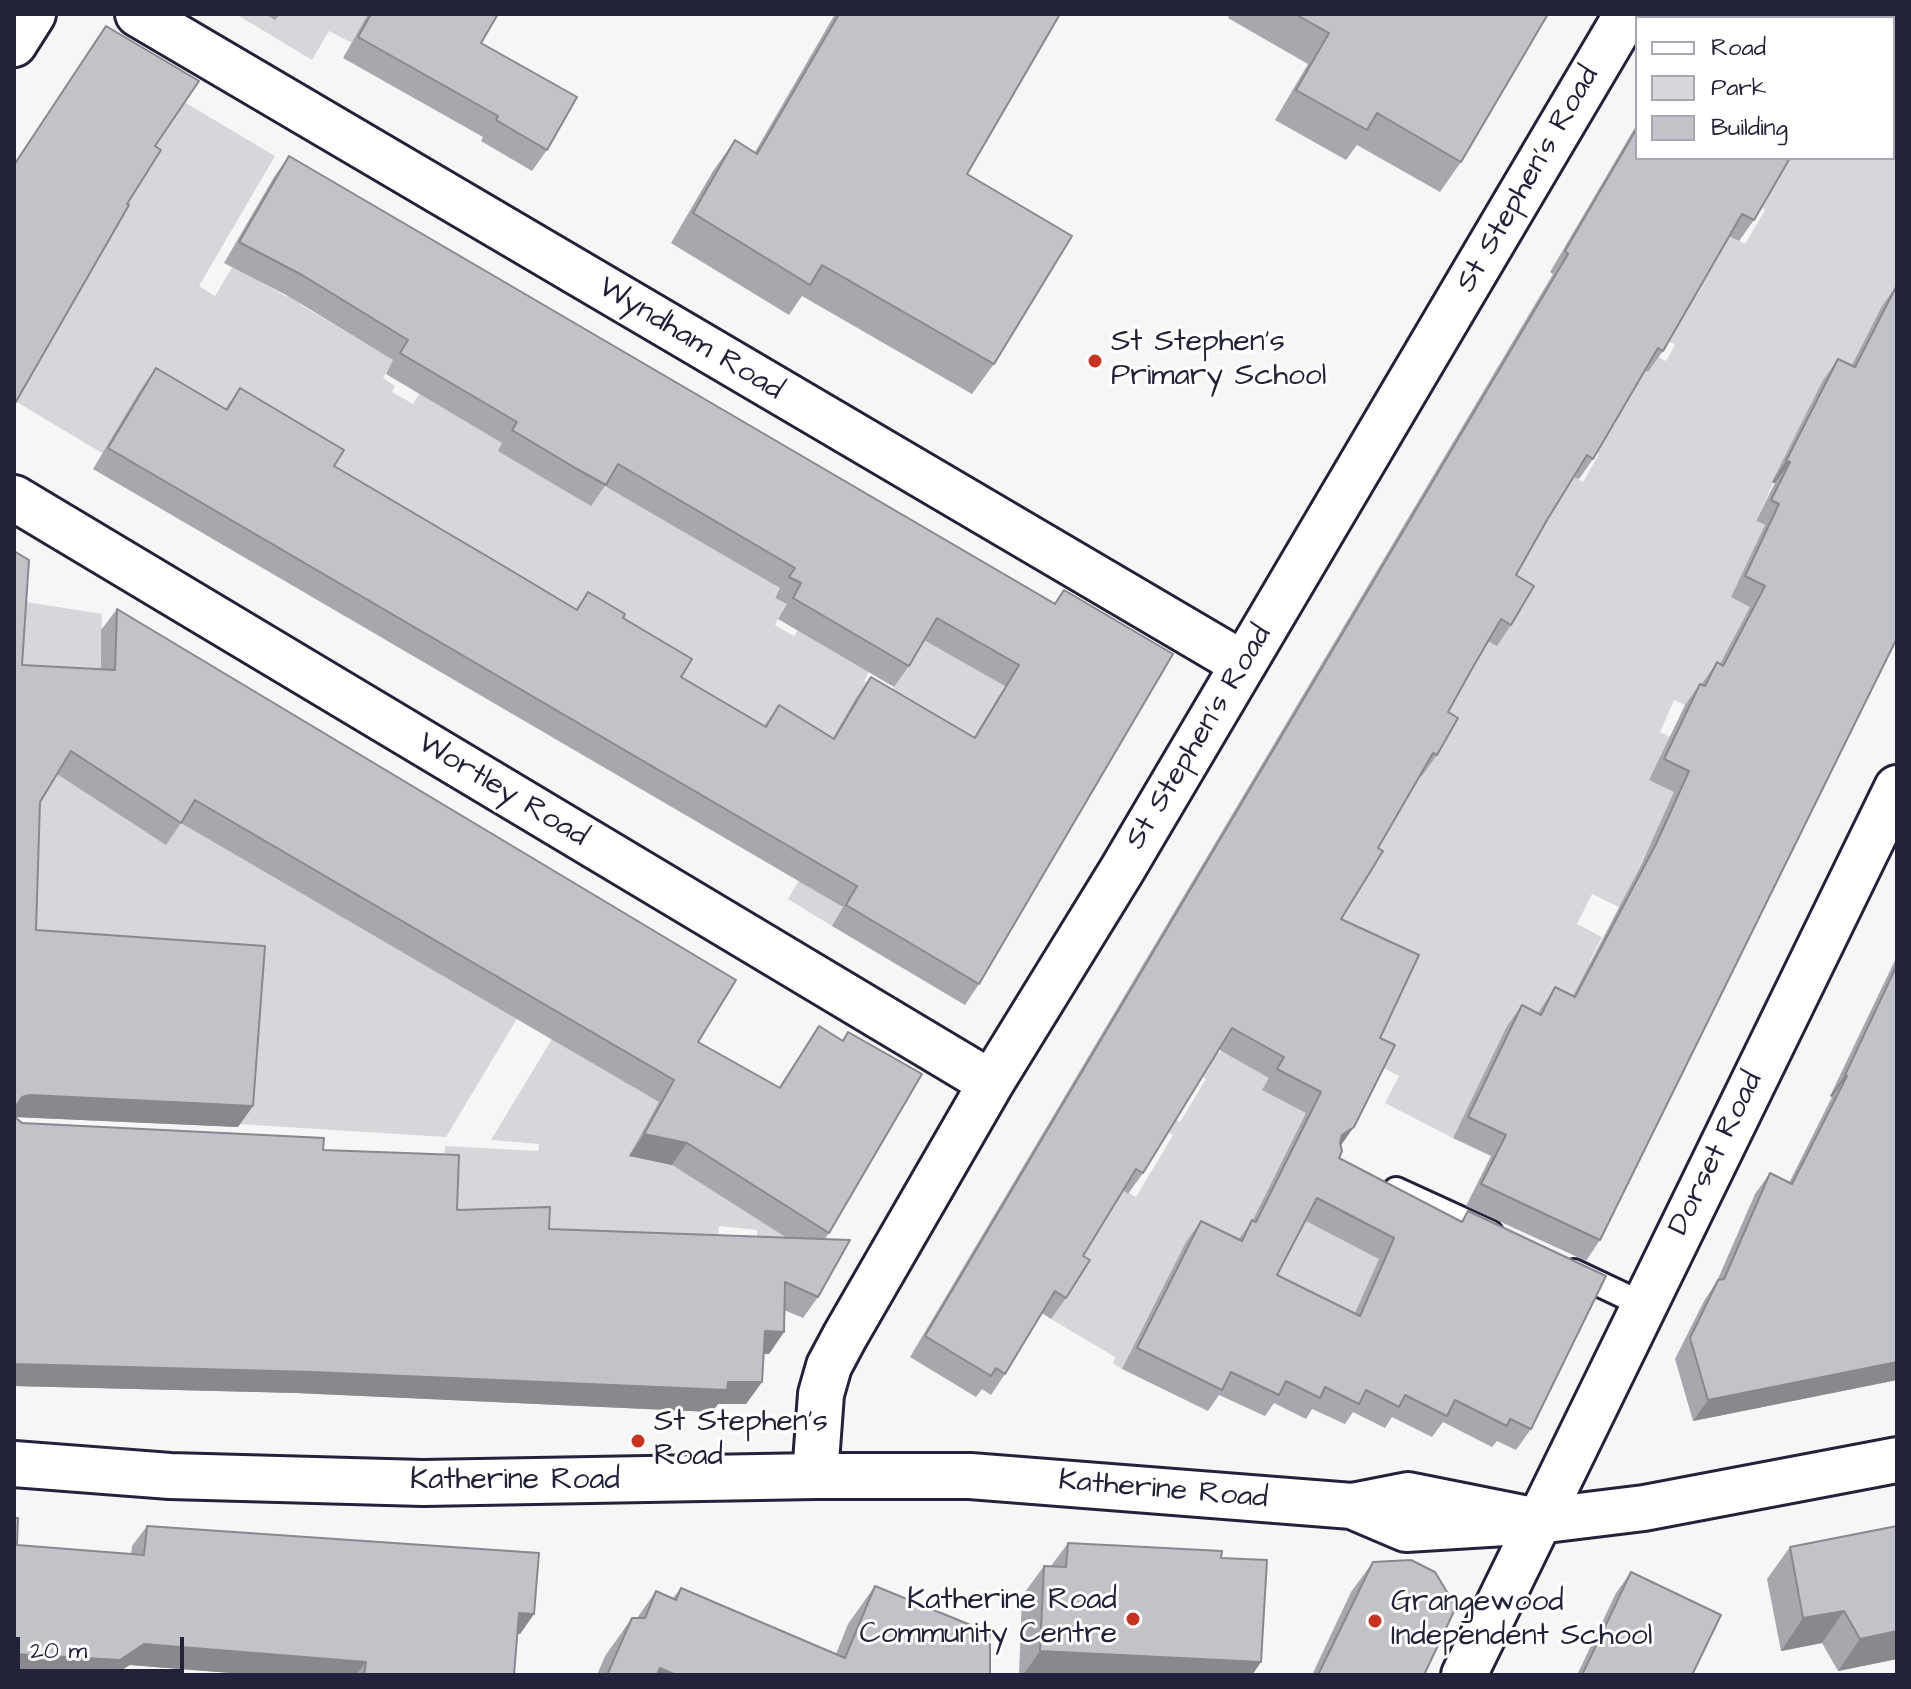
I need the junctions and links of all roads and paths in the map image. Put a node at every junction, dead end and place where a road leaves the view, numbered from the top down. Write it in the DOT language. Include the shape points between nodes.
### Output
graph roads {
  1 [pos="33,14"];
  2 [pos="138,14"];
  3 [pos="1627,14"];
  4 [pos="14,44"];
  5 [pos="14,498"];
  6 [pos="1243,664"];
  7 [pos="1897,788"];
  8 [pos="991,1083"];
  9 [pos="1368,1177"];
  10 [pos="1513,1244"];
  11 [pos="1556,1264"];
  12 [pos="1644,1305"];
  13 [pos="1897,1460"];
  14 [pos="14,1464"];
  15 [pos="815,1476"];
  16 [pos="1538,1521"];
  17 [pos="1464,1675"];
  1 -- 4 [label="street"];
  2 -- 6 [label="street, Wyndham Road"];
  3 -- 6 [label="street, St Stephen's Road"];
  5 -- 8 [label="street, Wortley Road"];
  6 -- 8 [label="street, St Stephen's Road"];
  7 -- 12 [label="street, Dorset Road"];
  8 -- 15 [label="street, St Stephen's Road" via="829,1366 821,1394"];
  9 -- 10 [label="lane"];
  11 -- 12 [label="lane"];
  12 -- 16 [label="street, Dorset Road"];
  13 -- 16 [label="street, Katherine Road" via="1644,1508"];
  14 -- 15 [label="street, Katherine Road" via="170,1476 423,1483"];
  15 -- 16 [label="street, Katherine Road" via="970,1476 1352,1506 1406,1529"];
  16 -- 17 [label="street, Dorset Road"];
}
